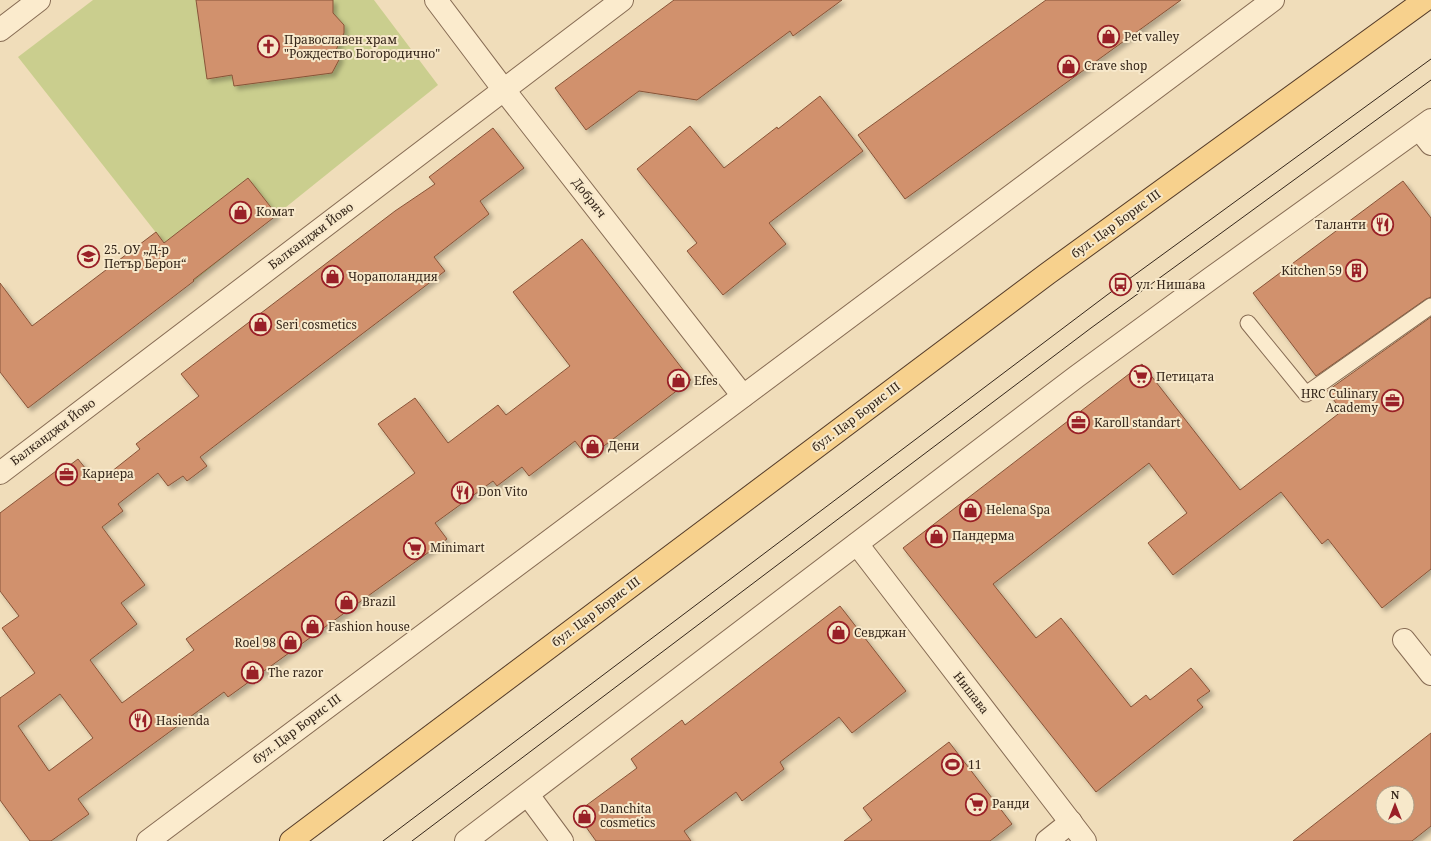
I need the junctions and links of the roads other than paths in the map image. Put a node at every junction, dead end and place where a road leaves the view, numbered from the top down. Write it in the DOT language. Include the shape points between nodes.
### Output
graph roads {
  1 [pos="39,0"];
  2 [pos="436,0"];
  3 [pos="622,0"];
  4 [pos="1273,0"];
  5 [pos="1425,0"];
  6 [pos="0,30"];
  7 [pos="504,90"];
  8 [pos="1427,131"];
  9 [pos="1431,306"];
  10 [pos="1248,323"];
  11 [pos="743,396"];
  12 [pos="0,473"];
  13 [pos="857,544"];
  14 [pos="1404,640"];
  15 [pos="1431,674"];
  16 [pos="528,794"];
  17 [pos="1071,822"];
  18 [pos="148,841"];
  19 [pos="291,841"];
  20 [pos="466,841"];
  21 [pos="562,841"];
  22 [pos="1047,841"];
  23 [pos="1085,841"];
  1 -- 6 [label="street"];
  2 -- 7 [label="street, Добрич"];
  3 -- 7 [label="street, Балканджи Йово"];
  4 -- 11 [label="street, бул. Цар Борис III"];
  5 -- 19 [label="main road, бул. Цар Борис III" via="1047,274"];
  7 -- 11 [label="street, Добрич"];
  7 -- 12 [label="street, Балканджи Йово"];
  8 -- 13 [label="street" via="1210,279 1076,377"];
  9 -- 10 [label="lane" via="1306,394"];
  11 -- 18 [label="street, бул. Цар Борис III"];
  13 -- 16 [label="street"];
  13 -- 17 [label="street, Нишава"];
  14 -- 15 [label="street"];
  16 -- 20 [label="street"];
  16 -- 21 [label="street"];
  17 -- 22 [label="street"];
  17 -- 23 [label="street, Нишава"];
}
